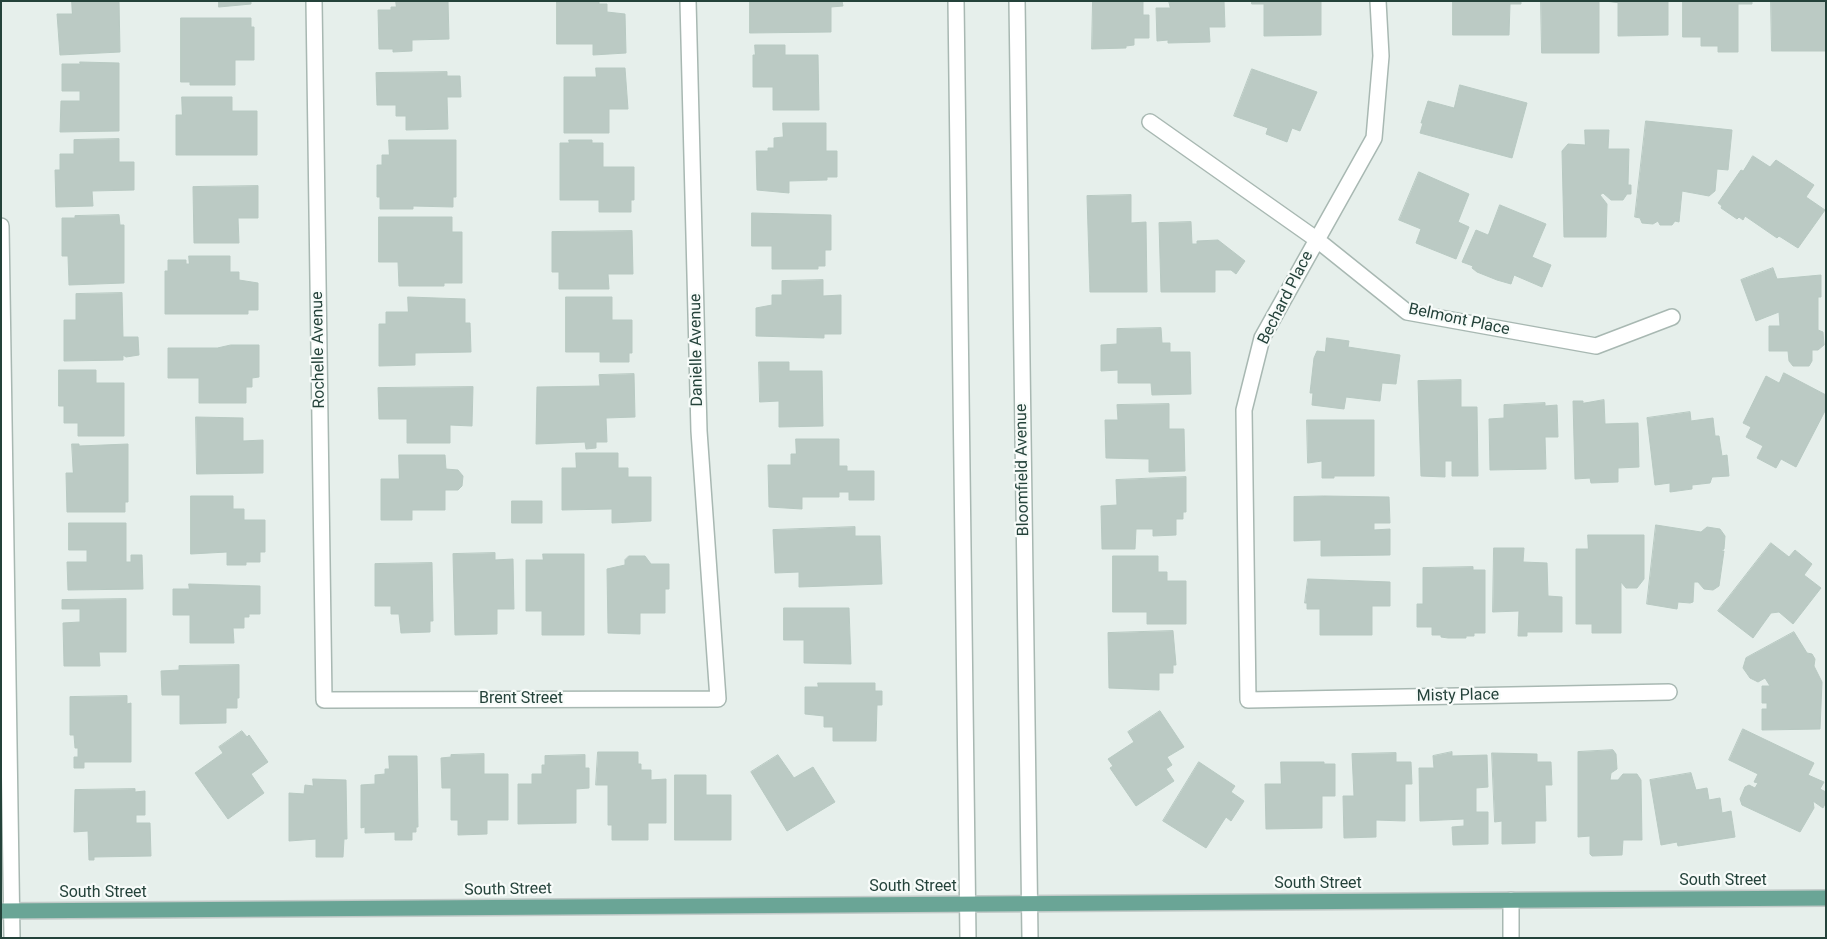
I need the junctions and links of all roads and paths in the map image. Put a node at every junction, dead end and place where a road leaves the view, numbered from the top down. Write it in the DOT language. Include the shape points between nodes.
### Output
graph roads {
  1 [pos="314,1"];
  2 [pos="688,1"];
  3 [pos="956,1"];
  4 [pos="1017,1"];
  5 [pos="1378,1"];
  6 [pos="1150,122"];
  7 [pos="1,226"];
  8 [pos="1316,239"];
  9 [pos="1672,317"];
  10 [pos="1669,692"];
  11 [pos="718,699"];
  12 [pos="324,700"];
  13 [pos="1248,700"];
  14 [pos="5,734"];
  15 [pos="1826,898"];
  16 [pos="1510,900"];
  17 [pos="968,904"];
  18 [pos="1030,904"];
  19 [pos="7,911"];
  20 [pos="12,938"];
  21 [pos="968,938"];
  22 [pos="1030,938"];
  23 [pos="1511,938"];
  1 -- 12 [label="street, Rochelle Avenue"];
  2 -- 11 [label="street, Danielle Avenue" via="699,431"];
  3 -- 17 [label="street"];
  4 -- 18 [label="street, Bloomfield Avenue"];
  5 -- 8 [label="street, Bechard Place" via="1381,56 1374,138"];
  6 -- 8 [label="street, Belmont Place"];
  7 -- 14 [label="street"];
  8 -- 9 [label="street, Belmont Place" via="1407,312 1596,346"];
  8 -- 13 [label="street, Bechard Place" via="1262,338 1244,410"];
  10 -- 13 [label="street, Misty Place"];
  11 -- 12 [label="street, Brent Street"];
  14 -- 19 [label="street"];
  15 -- 16 [label="main road, South Street"];
  16 -- 18 [label="main road, South Street"];
  16 -- 23 [label="street"];
  17 -- 18 [label="main road, South Street"];
  17 -- 19 [label="main road, South Street"];
  17 -- 21 [label="street"];
  18 -- 22 [label="street, Bloomfield Avenue"];
  19 -- 20 [label="street"];
}
